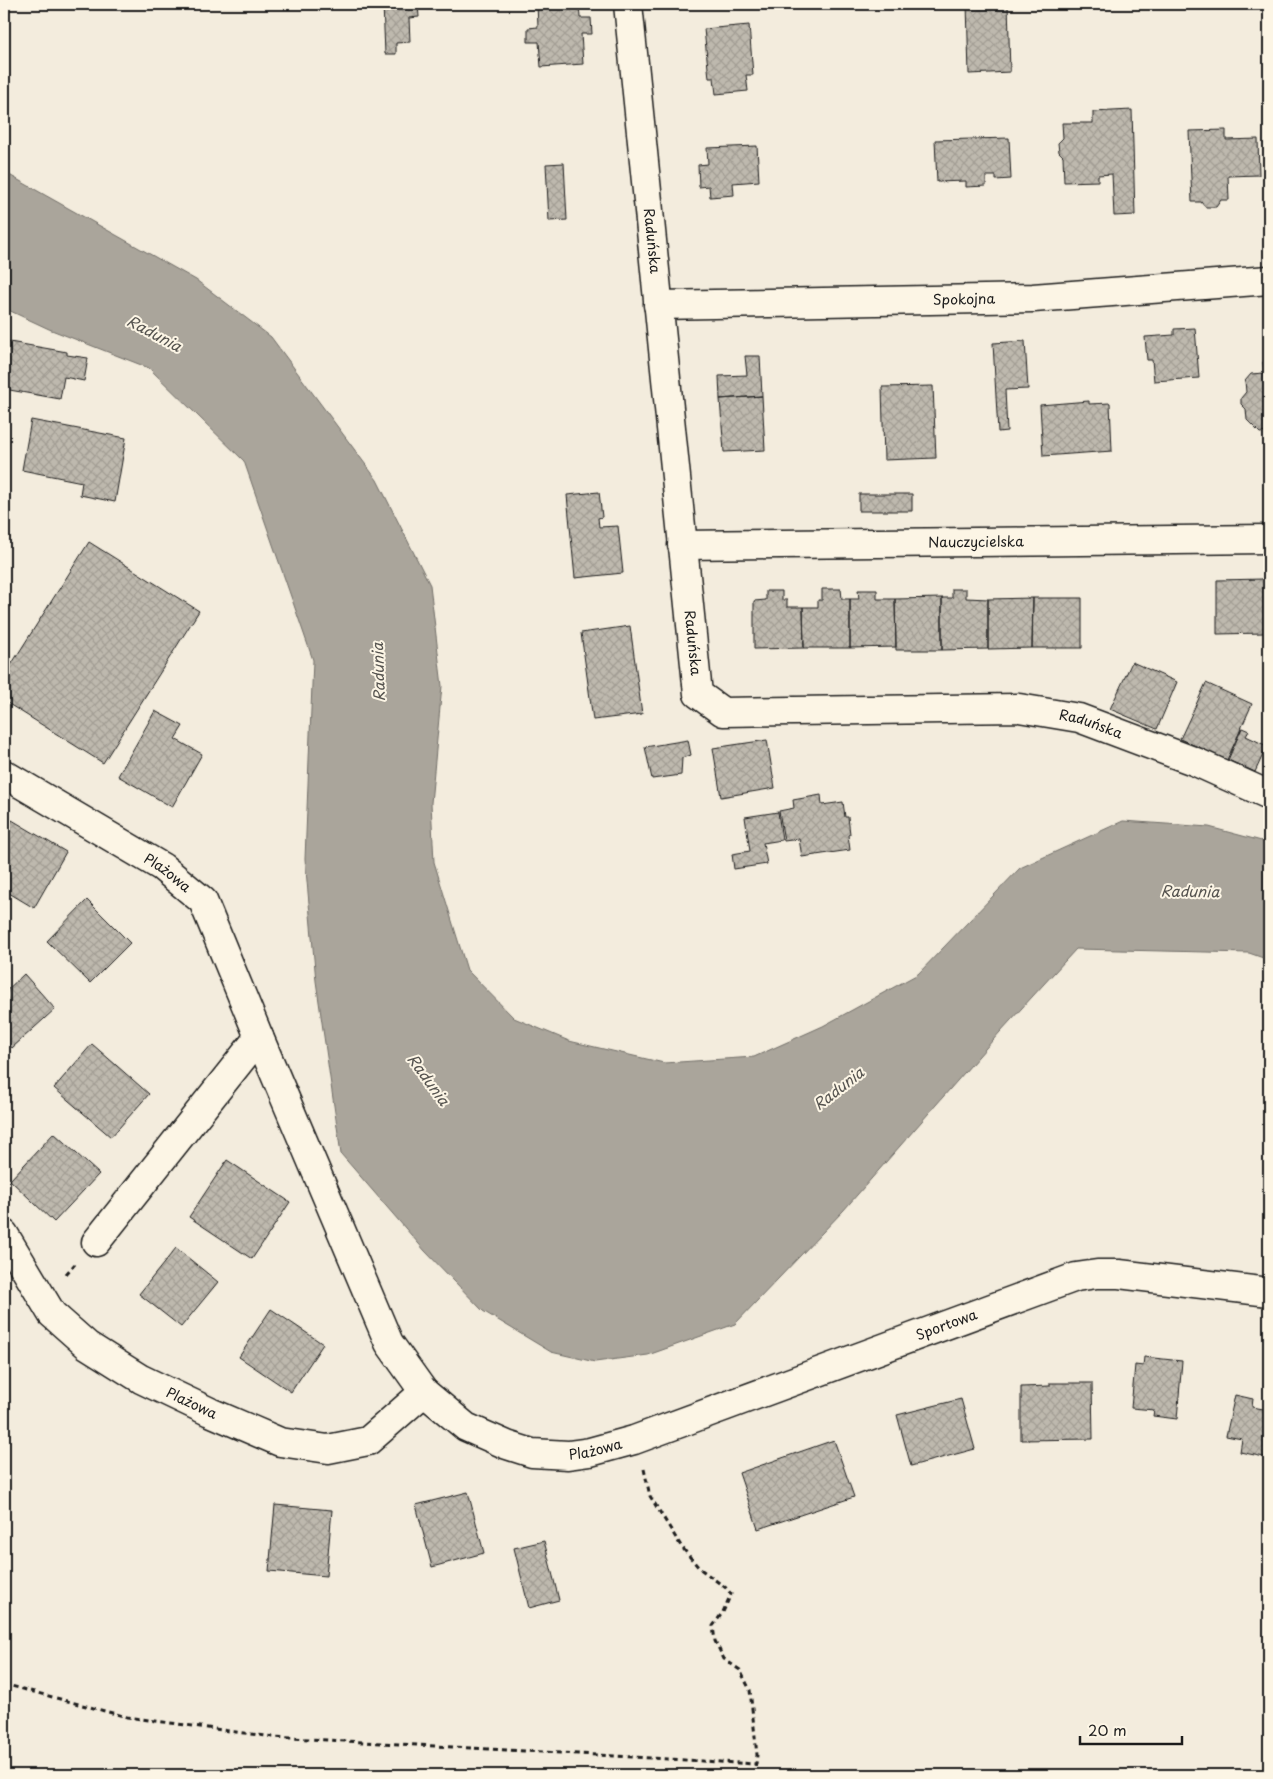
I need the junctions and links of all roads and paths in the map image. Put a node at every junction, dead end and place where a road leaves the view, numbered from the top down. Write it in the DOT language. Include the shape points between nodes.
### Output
graph roads {
  1 [pos="628,4"];
  2 [pos="1269,280"];
  3 [pos="658,305"];
  4 [pos="1269,540"];
  5 [pos="682,545"];
  6 [pos="4,774"];
  7 [pos="1269,795"];
  8 [pos="259,1037"];
  9 [pos="4,1234"];
  10 [pos="96,1242"];
  11 [pos="1269,1292"];
  12 [pos="424,1392"];
  13 [pos="634,1440"];
  14 [pos="4,1684"];
  15 [pos="756,1764"];
  16 [pos="752,1775"];
  1 -- 3 [label="street, Raduńska"];
  2 -- 3 [label="street, Spokojna" via="1034,298"];
  3 -- 5 [label="street, Raduńska"];
  4 -- 5 [label="street, Nauczycielska"];
  5 -- 7 [label="street, Raduńska" via="698,694 723,712 1019,708 1079,718 1196,762"];
  6 -- 8 [label="street, Plażowa" via="162,867 203,901"];
  8 -- 10 [label="street"];
  8 -- 12 [label="street, Plażowa" via="389,1343"];
  9 -- 12 [label="street, Plażowa" via="52,1314 86,1346 141,1379 280,1442 328,1449 368,1441"];
  11 -- 13 [label="street, Sportowa" via="1119,1274 1076,1277"];
  12 -- 13 [label="street, Plażowa" via="466,1426 532,1453 576,1454"];
  13 -- 15 [label="path" via="650,1496 664,1520 699,1568 731,1594 713,1626 715,1641 724,1660 740,1670 750,1690"];
  14 -- 15 [label="path" via="127,1716 273,1737"];
  15 -- 16 [label="path"];
}
